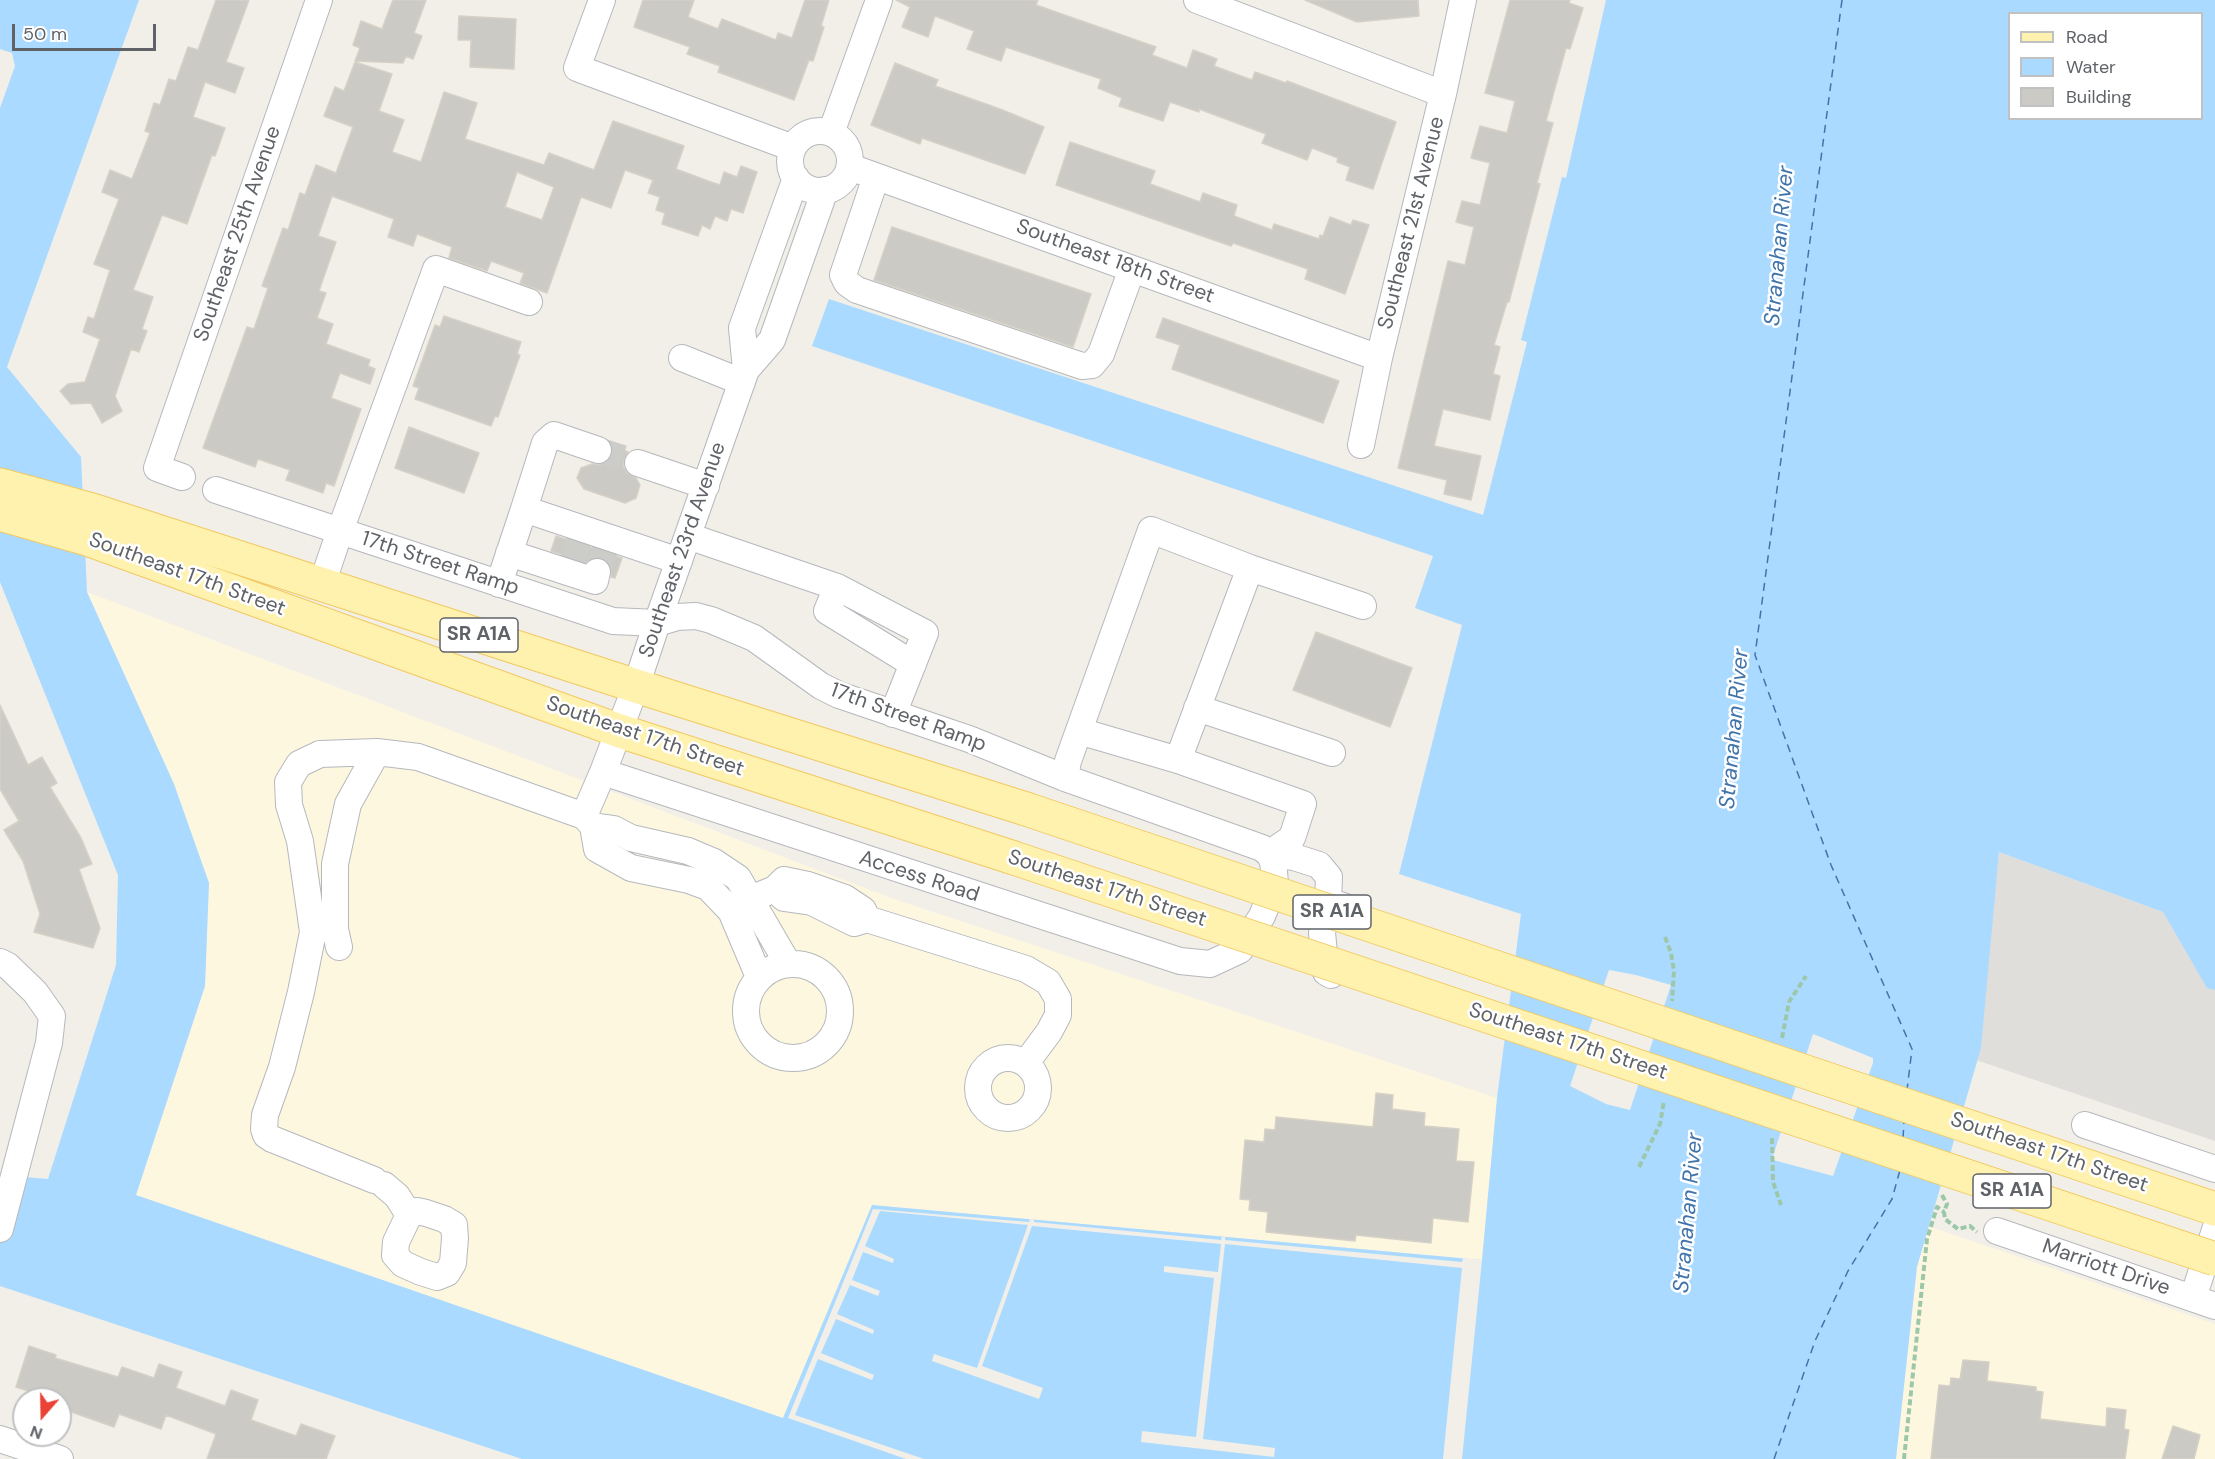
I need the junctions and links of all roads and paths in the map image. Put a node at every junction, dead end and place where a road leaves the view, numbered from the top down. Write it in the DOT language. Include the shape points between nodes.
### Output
graph roads {
  1 [pos="319,0"];
  2 [pos="602,0"];
  3 [pos="879,0"];
  4 [pos="1197,0"];
  5 [pos="1463,0"];
  6 [pos="1443,94"];
  7 [pos="831,133"];
  8 [pos="793,148"];
  9 [pos="850,167"];
  10 [pos="876,177"];
  11 [pos="796,178"];
  12 [pos="825,190"];
  13 [pos="1132,269"];
  14 [pos="529,302"];
  15 [pos="682,358"];
  16 [pos="1379,358"];
  17 [pos="744,376"];
  18 [pos="1361,445"];
  19 [pos="598,450"];
  20 [pos="638,463"];
  21 [pos="182,477"];
  22 [pos="0,485"];
  23 [pos="706,486"];
  24 [pos="216,490"];
  25 [pos="524,509"];
  26 [pos="0,513"];
  27 [pos="90,524"];
  28 [pos="340,531"];
  29 [pos="688,536"];
  30 [pos="576,551"];
  31 [pos="509,553"];
  32 [pos="679,561"];
  33 [pos="1250,568"];
  34 [pos="597,572"];
  35 [pos="322,584"];
  36 [pos="499,584"];
  37 [pos="1363,606"];
  38 [pos="657,623"];
  39 [pos="636,686"];
  40 [pos="1197,708"];
  41 [pos="893,714"];
  42 [pos="620,731"];
  43 [pos="1079,731"];
  44 [pos="377,752"];
  45 [pos="1332,753"];
  46 [pos="1178,760"];
  47 [pos="603,772"];
  48 [pos="1065,778"];
  49 [pos="589,821"];
  50 [pos="1269,854"];
  51 [pos="1328,901"];
  52 [pos="741,905"];
  53 [pos="1446,940"];
  54 [pos="339,947"];
  55 [pos="0,962"];
  56 [pos="788,963"];
  57 [pos="759,977"];
  58 [pos="1454,1021"];
  59 [pos="1026,1063"];
  60 [pos="2085,1125"];
  61 [pos="2215,1169"];
  62 [pos="1939,1189"];
  63 [pos="2215,1209"];
  64 [pos="1944,1212"];
  65 [pos="409,1215"];
  66 [pos="0,1229"];
  67 [pos="2215,1230"];
  68 [pos="1990,1233"];
  69 [pos="2215,1259"];
  70 [pos="2204,1302"];
  71 [pos="0,1439"];
  72 [pos="60,1459"];
  73 [pos="1904,1459"];
  1 -- 21 [label="street, Southeast 25th Avenue" via="156,468"];
  2 -- 8 [label="street" via="577,68"];
  3 -- 7 [label="street"];
  4 -- 6 [label="street"];
  5 -- 6 [label="street, Southeast 21st Avenue"];
  6 -- 16 [label="street, Southeast 21st Avenue"];
  7 -- 8 [label="street" via="823,130 805,134"];
  7 -- 9 [label="street" via="849,150"];
  8 -- 11 [label="street" via="790,164"];
  9 -- 10 [label="street, Southeast 18th Street"];
  9 -- 12 [label="street" via="841,183"];
  10 -- 13 [label="street, Southeast 18th Street"];
  10 -- 13 [label="street" via="843,275 857,290 1082,366 1092,365 1101,354"];
  11 -- 12 [label="street" via="808,189"];
  11 -- 17 [label="street, Southeast 23rd Avenue" via="742,328"];
  12 -- 17 [label="street, Southeast 23rd Avenue" via="772,340"];
  13 -- 16 [label="street, Southeast 18th Street"];
  14 -- 28 [label="street" via="436,269"];
  15 -- 17 [label="street"];
  16 -- 18 [label="street, Southeast 21st Avenue"];
  17 -- 23 [label="street, Southeast 23rd Avenue"];
  19 -- 25 [label="street" via="554,435 545,443"];
  20 -- 23 [label="street"];
  22 -- 27 [label="main road, Southeast 17th Street / SR A1A"];
  23 -- 29 [label="street, Southeast 23rd Avenue"];
  24 -- 28 [label="street, 17th Street Ramp"];
  25 -- 30 [label="street"];
  25 -- 31 [label="street"];
  26 -- 27 [label="main road, Southeast 17th Street / SR A1A"];
  27 -- 35 [label="main road, Southeast 17th Street / SR A1A"];
  27 -- 42 [label="main road, Southeast 17th Street / SR A1A"];
  28 -- 35 [label="street"];
  28 -- 36 [label="street, 17th Street Ramp"];
  29 -- 32 [label="street, Southeast 23rd Avenue"];
  29 -- 41 [label="street" via="837,587 925,633"];
  30 -- 31 [label="street"];
  30 -- 32 [label="street" via="608,543"];
  30 -- 34 [label="street" via="595,581"];
  31 -- 36 [label="street"];
  32 -- 38 [label="street, Southeast 23rd Avenue"];
  33 -- 37 [label="street"];
  33 -- 40 [label="street"];
  33 -- 43 [label="street" via="1151,530"];
  35 -- 39 [label="main road, Southeast 17th Street / SR A1A"];
  36 -- 38 [label="street, 17th Street Ramp" via="613,621"];
  38 -- 39 [label="street, Southeast 23rd Avenue"];
  38 -- 41 [label="street, 17th Street Ramp" via="686,616 711,620 754,638 839,695"];
  39 -- 42 [label="street, Southeast 23rd Avenue"];
  39 -- 63 [label="main road, Southeast 17th Street / SR A1A, bridge" via="1026,809"];
  40 -- 45 [label="street"];
  40 -- 46 [label="street"];
  41 -- 48 [label="street, 17th Street Ramp" via="969,739"];
  42 -- 47 [label="street"];
  42 -- 69 [label="main road, Southeast 17th Street / SR A1A, bridge" via="1011,857"];
  43 -- 46 [label="street"];
  43 -- 48 [label="street"];
  44 -- 49 [label="street" via="418,757"];
  44 -- 54 [label="street" via="348,804 335,864 335,929"];
  44 -- 65 [label="street" via="320,754 299,764 288,782 313,932 282,1067 264,1121 266,1135 272,1139 379,1183 397,1196"];
  46 -- 50 [label="street" via="1303,804 1292,838"];
  47 -- 49 [label="street"];
  47 -- 50 [label="street, Access Road" via="1180,961 1210,964 1240,950 1262,916 1275,883 1274,861"];
  48 -- 50 [label="street, 17th Street Ramp" via="1262,848"];
  49 -- 52 [label="street" via="597,849 631,868 689,880"];
  50 -- 51 [label="street, 17th Street Ramp" via="1319,865 1329,877"];
  51 -- 53 [label="street"];
  51 -- 58 [label="street, 17th Street Ramp" via="1322,933 1326,972 1341,983"];
  52 -- 56 [label="street"];
  52 -- 57 [label="street"];
  52 -- 59 [label="street" via="775,889 784,898 812,902 854,923 867,919 1026,969 1048,982 1058,999 1058,1015"];
  55 -- 66 [label="street" via="34,992 52,1016 49,1043"];
  56 -- 57 [label="street"];
  56 -- 57 [label="street" via="818,970 838,994 839,1025 821,1050 807,1057 776,1056 752,1035 746,1021 746,1005"];
  60 -- 61 [label="street"];
  62 -- 64 [label="path" via="1947,1203"];
  64 -- 68 [label="path" via="1945,1219 1958,1229 1970,1226"];
  64 -- 73 [label="path" via="1937,1207 1927,1239"];
  67 -- 70 [label="street"];
  68 -- 70 [label="street, Marriott Drive"];
  71 -- 72 [label="street"];
}
